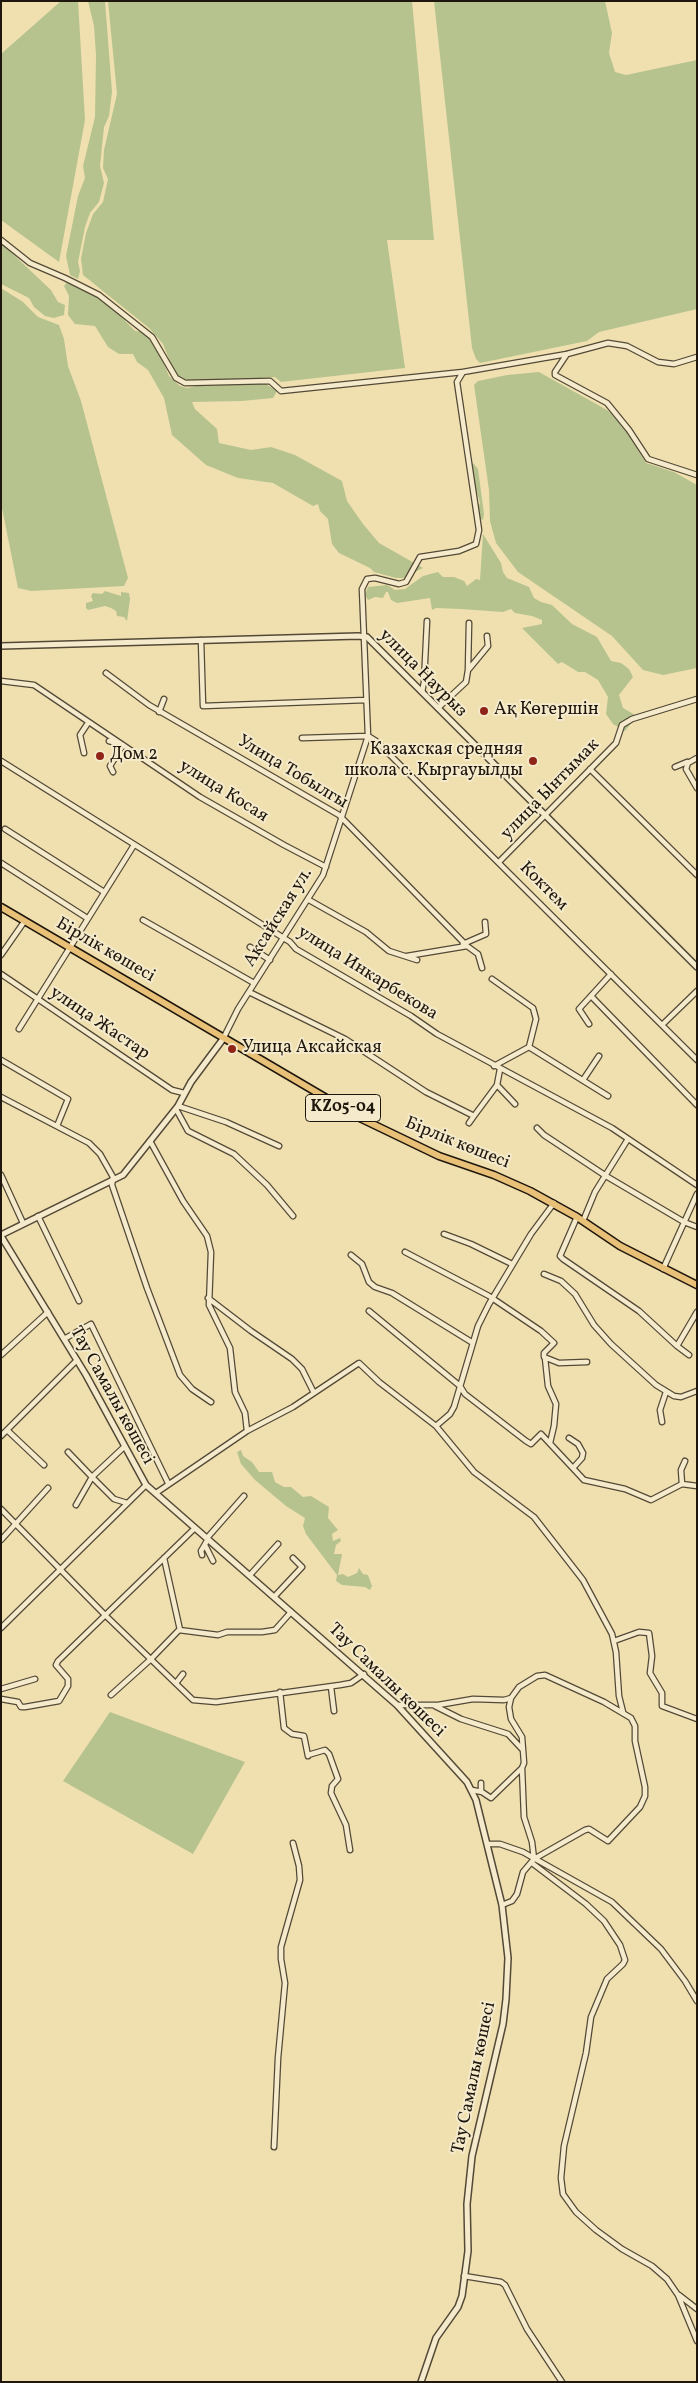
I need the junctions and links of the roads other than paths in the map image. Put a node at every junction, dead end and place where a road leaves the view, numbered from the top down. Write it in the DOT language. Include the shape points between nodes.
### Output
graph roads {
  1 [pos="1,240"];
  2 [pos="567,354"];
  3 [pos="697,357"];
  4 [pos="463,372"];
  5 [pos="697,475"];
  6 [pos="427,621"];
  7 [pos="469,623"];
  8 [pos="363,636"];
  9 [pos="487,636"];
  10 [pos="201,640"];
  11 [pos="1,646"];
  12 [pos="468,670"];
  13 [pos="106,673"];
  14 [pos="1,681"];
  15 [pos="422,692"];
  16 [pos="164,699"];
  17 [pos="697,699"];
  18 [pos="366,700"];
  19 [pos="438,708"];
  20 [pos="159,712"];
  21 [pos="88,723"];
  22 [pos="368,736"];
  23 [pos="302,738"];
  24 [pos="109,741"];
  25 [pos="122,745"];
  26 [pos="84,753"];
  27 [pos="694,759"];
  28 [pos="1,761"];
  29 [pos="675,766"];
  30 [pos="590,769"];
  31 [pos="113,772"];
  32 [pos="697,788"];
  33 [pos="546,815"];
  34 [pos="341,817"];
  35 [pos="349,826"];
  36 [pos="5,829"];
  37 [pos="336,834"];
  38 [pos="134,844"];
  39 [pos="499,862"];
  40 [pos="1,863"];
  41 [pos="326,867"];
  42 [pos="697,875"];
  43 [pos="104,892"];
  44 [pos="309,900"];
  45 [pos="1,907"];
  46 [pos="87,918"];
  47 [pos="144,920"];
  48 [pos="24,922"];
  49 [pos="485,922"];
  50 [pos="284,939"];
  51 [pos="465,945"];
  52 [pos="250,947"];
  53 [pos="68,948"];
  54 [pos="1,955"];
  55 [pos="406,956"];
  56 [pos="270,960"];
  57 [pos="417,960"];
  58 [pos="697,967"];
  59 [pos="482,968"];
  60 [pos="1,974"];
  61 [pos="612,974"];
  62 [pos="492,979"];
  63 [pos="254,983"];
  64 [pos="697,990"];
  65 [pos="249,992"];
  66 [pos="591,996"];
  67 [pos="38,999"];
  68 [pos="589,1024"];
  69 [pos="662,1025"];
  70 [pos="19,1029"];
  71 [pos="223,1039"];
  72 [pos="529,1047"];
  73 [pos="599,1056"];
  74 [pos="1,1060"];
  75 [pos="697,1060"];
  76 [pos="494,1066"];
  77 [pos="500,1069"];
  78 [pos="583,1080"];
  79 [pos="497,1085"];
  80 [pos="184,1093"];
  81 [pos="608,1096"];
  82 [pos="1,1097"];
  83 [pos="515,1104"];
  84 [pos="697,1105"];
  85 [pos="177,1107"];
  86 [pos="474,1116"];
  87 [pos="469,1124"];
  88 [pos="57,1126"];
  89 [pos="537,1128"];
  90 [pos="628,1139"];
  91 [pos="150,1141"];
  92 [pos="279,1146"];
  93 [pos="1,1175"];
  94 [pos="606,1176"];
  95 [pos="114,1180"];
  96 [pos="697,1185"];
  97 [pos="697,1194"];
  98 [pos="554,1203"];
  99 [pos="38,1216"];
  100 [pos="293,1216"];
  101 [pos="580,1219"];
  102 [pos="684,1222"];
  103 [pos="23,1223"];
  104 [pos="697,1227"];
  105 [pos="444,1234"];
  106 [pos="1,1235"];
  107 [pos="405,1252"];
  108 [pos="351,1255"];
  109 [pos="512,1264"];
  110 [pos="664,1269"];
  111 [pos="544,1274"];
  112 [pos="697,1285"];
  113 [pos="208,1298"];
  114 [pos="493,1299"];
  115 [pos="79,1301"];
  116 [pos="369,1311"];
  117 [pos="48,1312"];
  118 [pos="697,1312"];
  119 [pos="64,1339"];
  120 [pos="473,1343"];
  121 [pos="677,1346"];
  122 [pos="1,1355"];
  123 [pos="689,1355"];
  124 [pos="545,1358"];
  125 [pos="77,1360"];
  126 [pos="586,1362"];
  127 [pos="460,1386"];
  128 [pos="697,1391"];
  129 [pos="666,1392"];
  130 [pos="314,1393"];
  131 [pos="211,1402"];
  132 [pos="662,1422"];
  133 [pos="436,1426"];
  134 [pos="7,1430"];
  135 [pos="248,1431"];
  136 [pos="1,1436"];
  137 [pos="569,1438"];
  138 [pos="550,1443"];
  139 [pos="124,1447"];
  140 [pos="68,1452"];
  141 [pos="686,1461"];
  142 [pos="44,1466"];
  143 [pos="573,1468"];
  144 [pos="92,1477"];
  145 [pos="168,1483"];
  146 [pos="682,1484"];
  147 [pos="146,1485"];
  148 [pos="697,1486"];
  149 [pos="48,1488"];
  150 [pos="156,1493"];
  151 [pos="244,1496"];
  152 [pos="76,1504"];
  153 [pos="127,1504"];
  154 [pos="1,1508"];
  155 [pos="16,1524"];
  156 [pos="195,1528"];
  157 [pos="208,1538"];
  158 [pos="1,1540"];
  159 [pos="278,1544"];
  160 [pos="205,1546"];
  161 [pos="202,1555"];
  162 [pos="164,1558"];
  163 [pos="293,1558"];
  164 [pos="213,1562"];
  165 [pos="60,1570"];
  166 [pos="250,1575"];
  167 [pos="274,1597"];
  168 [pos="291,1612"];
  169 [pos="104,1615"];
  170 [pos="1,1628"];
  171 [pos="180,1630"];
  172 [pos="614,1641"];
  173 [pos="151,1659"];
  174 [pos="183,1674"];
  175 [pos="364,1674"];
  176 [pos="35,1679"];
  177 [pos="176,1683"];
  178 [pos="330,1687"];
  179 [pos="1,1689"];
  180 [pos="280,1692"];
  181 [pos="110,1695"];
  182 [pos="511,1698"];
  183 [pos="1,1699"];
  184 [pos="432,1704"];
  185 [pos="397,1705"];
  186 [pos="334,1712"];
  187 [pos="623,1712"];
  188 [pos="697,1719"];
  189 [pos="523,1750"];
  190 [pos="522,1768"];
  191 [pos="481,1783"];
  192 [pos="472,1790"];
  193 [pos="481,1791"];
  194 [pos="293,1843"];
  195 [pos="488,1844"];
  196 [pos="350,1850"];
  197 [pos="533,1861"];
  198 [pos="502,1905"];
  199 [pos="697,2001"];
  200 [pos="274,2147"];
  201 [pos="464,2276"];
  202 [pos="678,2295"];
  203 [pos="697,2309"];
  204 [pos="697,2341"];
  205 [pos="421,2382"];
  206 [pos="562,2382"];
  1 -- 4 [label="street" via="30,263 99,295 152,338 176,378 185,383 270,381 281,391"];
  2 -- 3 [label="street" via="608,343 627,346 658,362 674,364"];
  2 -- 4 [label="street"];
  2 -- 5 [label="street" via="555,375 607,403 648,459"];
  4 -- 8 [label="street, Аксайская ул." via="457,382 480,530 476,544 459,551 420,557 406,582 399,584 367,579 362,590"];
  6 -- 15 [label="street"];
  7 -- 12 [label="street"];
  8 -- 10 [label="street, улица Наурыз"];
  8 -- 15 [label="street, улица Наурыз"];
  8 -- 18 [label="street, Аксайская ул."];
  9 -- 12 [label="street" via="488,646"];
  10 -- 11 [label="street, улица Наурыз"];
  10 -- 18 [label="street" via="203,706"];
  12 -- 19 [label="street" via="466,682"];
  13 -- 20 [label="street, Улица Тобылгы"];
  14 -- 21 [label="street, улица Косая" via="34,686"];
  15 -- 19 [label="street, улица Наурыз"];
  16 -- 20 [label="street"];
  17 -- 30 [label="street, улица Ынтымак" via="622,725 616,743"];
  18 -- 22 [label="street, Аксайская ул."];
  19 -- 33 [label="street, улица Наурыз"];
  20 -- 34 [label="street, Улица Тобылгы"];
  21 -- 25 [label="street, улица Косая"];
  21 -- 26 [label="street" via="80,735"];
  22 -- 23 [label="street"];
  22 -- 34 [label="street, Аксайская ул."];
  22 -- 39 [label="street, Коктем" via="383,746"];
  24 -- 25 [label="street"];
  25 -- 31 [label="street" via="110,766"];
  25 -- 41 [label="street, улица Косая" via="223,811"];
  27 -- 29 [label="street"];
  27 -- 32 [label="street" via="687,764 687,773"];
  28 -- 38 [label="street, улица Инкарбекова"];
  30 -- 33 [label="street, улица Ынтымак"];
  30 -- 42 [label="street"];
  33 -- 39 [label="street, улица Ынтымак"];
  33 -- 58 [label="street, улица Наурыз"];
  34 -- 35 [label="street, Улица Тобылгы"];
  34 -- 37 [label="street, Аксайская ул."];
  35 -- 37 [label="street" via="343,826"];
  35 -- 51 [label="street, Улица Тобылгы"];
  36 -- 43 [label="street"];
  37 -- 41 [label="street, Аксайская ул."];
  38 -- 43 [label="street"];
  38 -- 50 [label="street, улица Инкарбекова"];
  39 -- 61 [label="street, Коктем"];
  40 -- 46 [label="street"];
  41 -- 44 [label="street, Аксайская ул."];
  43 -- 46 [label="street"];
  44 -- 50 [label="street, Аксайская ул."];
  44 -- 55 [label="street" via="366,932 389,951"];
  45 -- 48 [label="main road, Бірлік көшесі / KZ05-04"];
  46 -- 53 [label="street"];
  47 -- 63 [label="street"];
  48 -- 53 [label="main road, Бірлік көшесі / KZ05-04"];
  48 -- 54 [label="street"];
  49 -- 51 [label="street" via="486,934"];
  50 -- 56 [label="street, Аксайская ул."];
  50 -- 76 [label="street, улица Инкарбекова"];
  51 -- 55 [label="street"];
  51 -- 59 [label="street, Улица Тобылгы" via="478,954"];
  52 -- 56 [label="street"];
  53 -- 67 [label="street"];
  53 -- 71 [label="main road, Бірлік көшесі / KZ05-04"];
  55 -- 57 [label="street"];
  56 -- 63 [label="street, Аксайская ул."];
  60 -- 67 [label="street, улица Жастар"];
  61 -- 66 [label="street"];
  61 -- 69 [label="street, Коктем"];
  62 -- 72 [label="street" via="536,1012"];
  63 -- 65 [label="street, Аксайская ул."];
  64 -- 69 [label="street"];
  65 -- 71 [label="street, Аксайская ул."];
  65 -- 86 [label="street" via="345,1038 426,1092"];
  66 -- 68 [label="street" via="579,1009"];
  66 -- 84 [label="street"];
  67 -- 70 [label="street"];
  67 -- 80 [label="street, улица Жастар" via="172,1090"];
  69 -- 75 [label="street, Коктем"];
  71 -- 80 [label="street, Аксайская ул."];
  71 -- 98 [label="main road, Бірлік көшесі / KZ05-04" via="394,1135"];
  72 -- 76 [label="street"];
  72 -- 78 [label="street"];
  73 -- 78 [label="street"];
  74 -- 88 [label="street" via="68,1099"];
  76 -- 77 [label="street, улица Инкарбекова"];
  77 -- 79 [label="street"];
  77 -- 90 [label="street, улица Инкарбекова" via="595,1118"];
  78 -- 81 [label="street"];
  79 -- 83 [label="street"];
  79 -- 86 [label="street"];
  80 -- 85 [label="street, Аксайская ул."];
  82 -- 88 [label="street"];
  85 -- 91 [label="street, Аксайская ул."];
  85 -- 92 [label="street" via="226,1122"];
  85 -- 100 [label="street" via="188,1131 234,1154 267,1185"];
  86 -- 87 [label="street"];
  88 -- 95 [label="street" via="89,1143 100,1154"];
  89 -- 94 [label="street"];
  90 -- 94 [label="street"];
  90 -- 96 [label="street, улица Инкарбекова"];
  91 -- 95 [label="street, Аксайская ул." via="123,1175"];
  91 -- 113 [label="street" via="183,1201 207,1236 210,1252"];
  93 -- 103 [label="street"];
  94 -- 101 [label="street"];
  94 -- 102 [label="street"];
  95 -- 99 [label="street, Аксайская ул."];
  95 -- 131 [label="street" via="112,1185 180,1375 192,1389"];
  97 -- 102 [label="street"];
  98 -- 101 [label="main road, Бірлік көшесі / KZ05-04"];
  98 -- 109 [label="street"];
  99 -- 103 [label="street, Аксайская ул."];
  99 -- 115 [label="street"];
  101 -- 110 [label="main road, Бірлік көшесі / KZ05-04" via="620,1246"];
  101 -- 121 [label="street" via="560,1256 639,1311"];
  102 -- 104 [label="street"];
  102 -- 110 [label="street"];
  103 -- 106 [label="street, Аксайская ул."];
  105 -- 109 [label="street"];
  106 -- 117 [label="street, Тау Самалы көшесі"];
  107 -- 114 [label="street"];
  108 -- 120 [label="street" via="362,1264 369,1282 375,1287 392,1293"];
  109 -- 114 [label="street"];
  110 -- 112 [label="main road, Бірлік көшесі / KZ05-04"];
  111 -- 129 [label="street" via="561,1281 575,1294 594,1325 611,1344"];
  113 -- 130 [label="street" via="292,1359 302,1369"];
  113 -- 135 [label="street" via="230,1348 235,1392"];
  114 -- 120 [label="street"];
  114 -- 124 [label="street" via="554,1343 544,1353"];
  116 -- 127 [label="street"];
  117 -- 119 [label="street, Тау Самалы көшесі"];
  117 -- 122 [label="street"];
  118 -- 121 [label="street"];
  119 -- 125 [label="street, Тау Самалы көшесі"];
  119 -- 145 [label="street" via="91,1324"];
  120 -- 127 [label="street"];
  121 -- 123 [label="street"];
  124 -- 126 [label="street" via="559,1363"];
  124 -- 138 [label="street" via="548,1386 556,1404"];
  125 -- 134 [label="street"];
  125 -- 139 [label="street, Тау Самалы көшесі"];
  127 -- 133 [label="street" via="452,1411"];
  127 -- 138 [label="street" via="465,1394 526,1442 531,1444 542,1434"];
  128 -- 129 [label="street" via="681,1397"];
  129 -- 132 [label="street" via="660,1410"];
  130 -- 133 [label="street" via="359,1363 378,1382"];
  130 -- 135 [label="street"];
  133 -- 172 [label="street" via="474,1472 540,1523 583,1580"];
  134 -- 136 [label="street"];
  134 -- 142 [label="street"];
  135 -- 145 [label="street"];
  137 -- 143 [label="street" via="583,1453"];
  138 -- 143 [label="street"];
  139 -- 144 [label="street"];
  139 -- 147 [label="street, Тау Самалы көшесі"];
  140 -- 144 [label="street"];
  141 -- 146 [label="street" via="681,1470"];
  143 -- 146 [label="street" via="584,1480 625,1489 651,1500"];
  144 -- 152 [label="street"];
  144 -- 153 [label="street" via="114,1499"];
  145 -- 150 [label="street"];
  146 -- 148 [label="street"];
  147 -- 150 [label="street, Тау Самалы көшесі"];
  147 -- 153 [label="street"];
  149 -- 155 [label="street"];
  150 -- 156 [label="street, Тау Самалы көшесі"];
  151 -- 157 [label="street"];
  153 -- 165 [label="street"];
  154 -- 155 [label="street"];
  155 -- 158 [label="street"];
  155 -- 165 [label="street"];
  156 -- 157 [label="street, Тау Самалы көшесі"];
  156 -- 162 [label="street"];
  157 -- 160 [label="street"];
  157 -- 166 [label="street, Тау Самалы көшесі"];
  159 -- 166 [label="street"];
  160 -- 161 [label="street"];
  160 -- 164 [label="street"];
  162 -- 169 [label="street"];
  162 -- 171 [label="street"];
  163 -- 167 [label="street" via="302,1566"];
  165 -- 169 [label="street"];
  165 -- 170 [label="street"];
  166 -- 167 [label="street, Тау Самалы көшесі"];
  167 -- 168 [label="street, Тау Самалы көшесі"];
  168 -- 171 [label="street" via="275,1630 218,1635"];
  168 -- 175 [label="street, Тау Самалы көшесі"];
  169 -- 173 [label="street"];
  169 -- 183 [label="street" via="55,1665 68,1678 68,1686 56,1703 21,1707 18,1702"];
  171 -- 173 [label="street"];
  172 -- 187 [label="street"];
  172 -- 188 [label="street" via="639,1632 649,1633 650,1673 662,1693 662,1706"];
  173 -- 177 [label="street"];
  173 -- 181 [label="street"];
  174 -- 177 [label="street"];
  175 -- 178 [label="street" via="351,1683"];
  175 -- 185 [label="street, Тау Самалы көшесі"];
  176 -- 179 [label="street"];
  177 -- 180 [label="street" via="198,1702"];
  178 -- 180 [label="street"];
  178 -- 186 [label="street"];
  180 -- 196 [label="street" via="284,1728 292,1734 304,1736 308,1756 325,1750 329,1754 338,1780 331,1793 346,1825"];
  182 -- 184 [label="street"];
  182 -- 187 [label="street" via="519,1687 546,1674"];
  182 -- 189 [label="street" via="509,1713 520,1732"];
  184 -- 185 [label="street"];
  184 -- 189 [label="street" via="452,1716 508,1734"];
  185 -- 192 [label="street, Тау Самалы көшесі"];
  187 -- 197 [label="street" via="635,1726 645,1787 640,1807 608,1841 589,1829 585,1830"];
  189 -- 190 [label="street"];
  190 -- 193 [label="street" via="491,1798"];
  190 -- 197 [label="street" via="524,1817 532,1842"];
  191 -- 193 [label="street"];
  192 -- 193 [label="street"];
  192 -- 195 [label="street, Тау Самалы көшесі"];
  194 -- 200 [label="street" via="300,1880 281,1947 284,2000"];
  195 -- 197 [label="street" via="503,1844"];
  195 -- 198 [label="street, Тау Самалы көшесі"];
  197 -- 198 [label="street" via="525,1868 517,1894 512,1901"];
  197 -- 199 [label="street" via="612,1902 661,1949"];
  197 -- 202 [label="street" via="604,1921 620,1945 625,1960 606,1979 591,2017 564,2146 563,2194 576,2212 596,2230 652,2266"];
  198 -- 201 [label="street, Тау Самалы көшесі" via="508,1958 506,1999 472,2156"];
  201 -- 205 [label="street, Тау Самалы көшесі" via="458,2307 436,2338"];
  201 -- 206 [label="street" via="505,2285 523,2322"];
  202 -- 203 [label="street"];
  202 -- 204 [label="street"];
}
